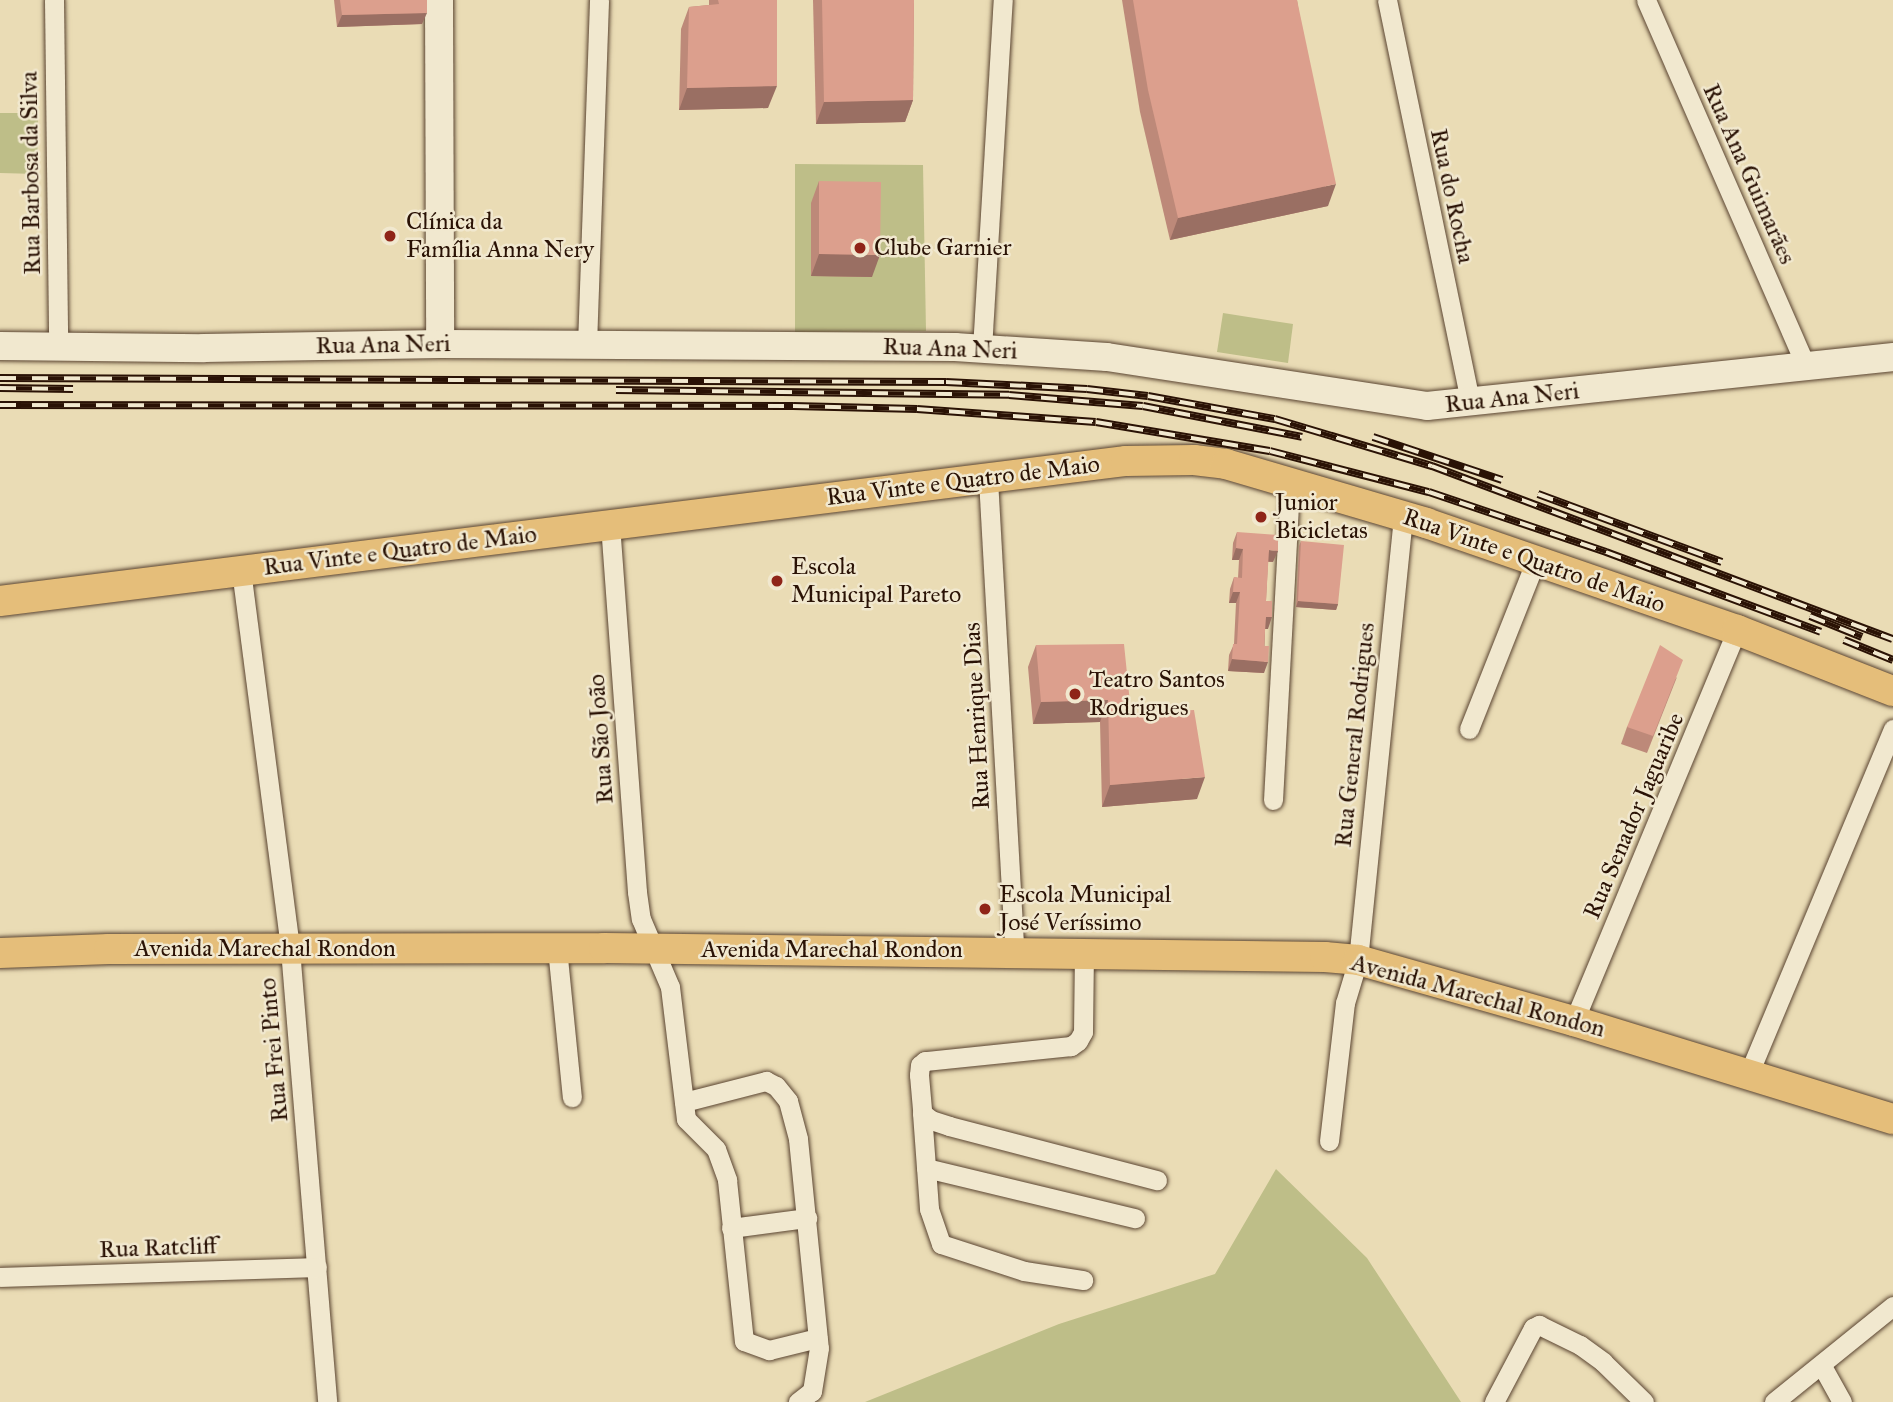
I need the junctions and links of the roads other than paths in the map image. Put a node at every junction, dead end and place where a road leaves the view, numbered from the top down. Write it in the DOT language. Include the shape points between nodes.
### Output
graph roads {
  1 [pos="54,0"];
  2 [pos="439,0"];
  3 [pos="599,0"];
  4 [pos="1003,0"];
  5 [pos="1387,0"];
  6 [pos="1646,0"];
  7 [pos="440,344"];
  8 [pos="587,345"];
  9 [pos="0,346"];
  10 [pos="58,346"];
  11 [pos="982,349"];
  12 [pos="1893,357"];
  13 [pos="1807,367"];
  14 [pos="1470,402"];
  15 [pos="988,479"];
  16 [pos="1290,483"];
  17 [pos="1403,516"];
  18 [pos="610,524"];
  19 [pos="1536,561"];
  20 [pos="242,570"];
  21 [pos="0,601"];
  22 [pos="1737,630"];
  23 [pos="1893,691"];
  24 [pos="1469,729"];
  25 [pos="1893,729"];
  26 [pos="1273,800"];
  27 [pos="557,948"];
  28 [pos="652,948"];
  29 [pos="290,949"];
  30 [pos="1014,951"];
  31 [pos="1084,951"];
  32 [pos="0,953"];
  33 [pos="1358,960"];
  34 [pos="1574,1021"];
  35 [pos="1749,1073"];
  36 [pos="572,1097"];
  37 [pos="684,1102"];
  38 [pos="922,1113"];
  39 [pos="1893,1119"];
  40 [pos="1329,1141"];
  41 [pos="926,1168"];
  42 [pos="1157,1180"];
  43 [pos="807,1218"];
  44 [pos="1135,1219"];
  45 [pos="731,1228"];
  46 [pos="317,1267"];
  47 [pos="0,1277"];
  48 [pos="1083,1280"];
  49 [pos="1893,1306"];
  50 [pos="818,1338"];
  51 [pos="1822,1366"];
  52 [pos="327,1402"];
  53 [pos="797,1402"];
  54 [pos="1494,1402"];
  55 [pos="1644,1402"];
  56 [pos="1774,1402"];
  57 [pos="1842,1402"];
  1 -- 10 [label="street, Rua Barbosa da Silva"];
  2 -- 7 [label="main road"];
  3 -- 8 [label="street"];
  4 -- 11 [label="street"];
  5 -- 14 [label="street, Rua do Rocha"];
  6 -- 13 [label="street, Rua Ana Guimarães"];
  7 -- 8 [label="main road, Rua Ana Neri"];
  7 -- 10 [label="main road, Rua Ana Neri"];
  8 -- 11 [label="main road, Rua Ana Neri"];
  9 -- 10 [label="main road, Rua Ana Neri"];
  11 -- 14 [label="main road, Rua Ana Neri" via="1107,357 1408,405"];
  12 -- 13 [label="main road, Rua Ana Neri"];
  13 -- 14 [label="main road, Rua Ana Neri"];
  15 -- 16 [label="main road, Rua Vinte e Quatro de Maio" via="1160,459 1226,464"];
  15 -- 18 [label="main road, Rua Vinte e Quatro de Maio"];
  15 -- 30 [label="street, Rua Henrique Dias"];
  16 -- 17 [label="main road, Rua Vinte e Quatro de Maio"];
  16 -- 26 [label="street"];
  17 -- 19 [label="main road, Rua Vinte e Quatro de Maio"];
  17 -- 33 [label="street, Rua General Rodrigues"];
  18 -- 20 [label="main road, Rua Vinte e Quatro de Maio"];
  18 -- 28 [label="street, Rua São João" via="637,892"];
  19 -- 22 [label="main road, Rua Vinte e Quatro de Maio"];
  19 -- 24 [label="street"];
  20 -- 21 [label="main road, Rua Vinte e Quatro de Maio"];
  20 -- 29 [label="street, Rua Frei Pinto"];
  22 -- 23 [label="main road, Rua Vinte e Quatro de Maio"];
  22 -- 34 [label="street, Rua Senador Jaguaribe"];
  25 -- 35 [label="street"];
  27 -- 28 [label="main road, Avenida Marechal Rondon"];
  27 -- 29 [label="main road, Avenida Marechal Rondon"];
  27 -- 36 [label="street"];
  28 -- 30 [label="main road, Avenida Marechal Rondon"];
  28 -- 37 [label="street, Rua São João" via="670,987"];
  29 -- 32 [label="main road, Avenida Marechal Rondon"];
  29 -- 46 [label="street, Rua Frei Pinto"];
  30 -- 31 [label="main road, Avenida Marechal Rondon"];
  31 -- 33 [label="main road, Avenida Marechal Rondon"];
  31 -- 38 [label="street" via="1083,1032 1078,1041 1071,1046 925,1060 919,1074"];
  33 -- 34 [label="main road, Avenida Marechal Rondon"];
  33 -- 40 [label="street, Rua General Rodrigues" via="1345,1003"];
  34 -- 35 [label="main road, Avenida Marechal Rondon"];
  35 -- 39 [label="main road, Avenida Marechal Rondon"];
  37 -- 43 [label="street" via="766,1081 776,1086 788,1101 798,1139"];
  37 -- 45 [label="street, Rua São João" via="686,1119 716,1149 727,1180"];
  38 -- 41 [label="street"];
  38 -- 42 [label="street" via="949,1126"];
  41 -- 44 [label="street"];
  41 -- 48 [label="street" via="929,1209 941,1244 1024,1271"];
  43 -- 45 [label="street"];
  43 -- 50 [label="street"];
  45 -- 50 [label="street, Rua São João" via="744,1341 769,1350"];
  46 -- 47 [label="street, Rua Ratcliff"];
  46 -- 52 [label="street, Rua Frei Pinto"];
  49 -- 51 [label="street"];
  50 -- 53 [label="street" via="812,1391"];
  51 -- 56 [label="street"];
  51 -- 57 [label="street"];
  54 -- 55 [label="street" via="1533,1328 1539,1325 1580,1345"];
}
